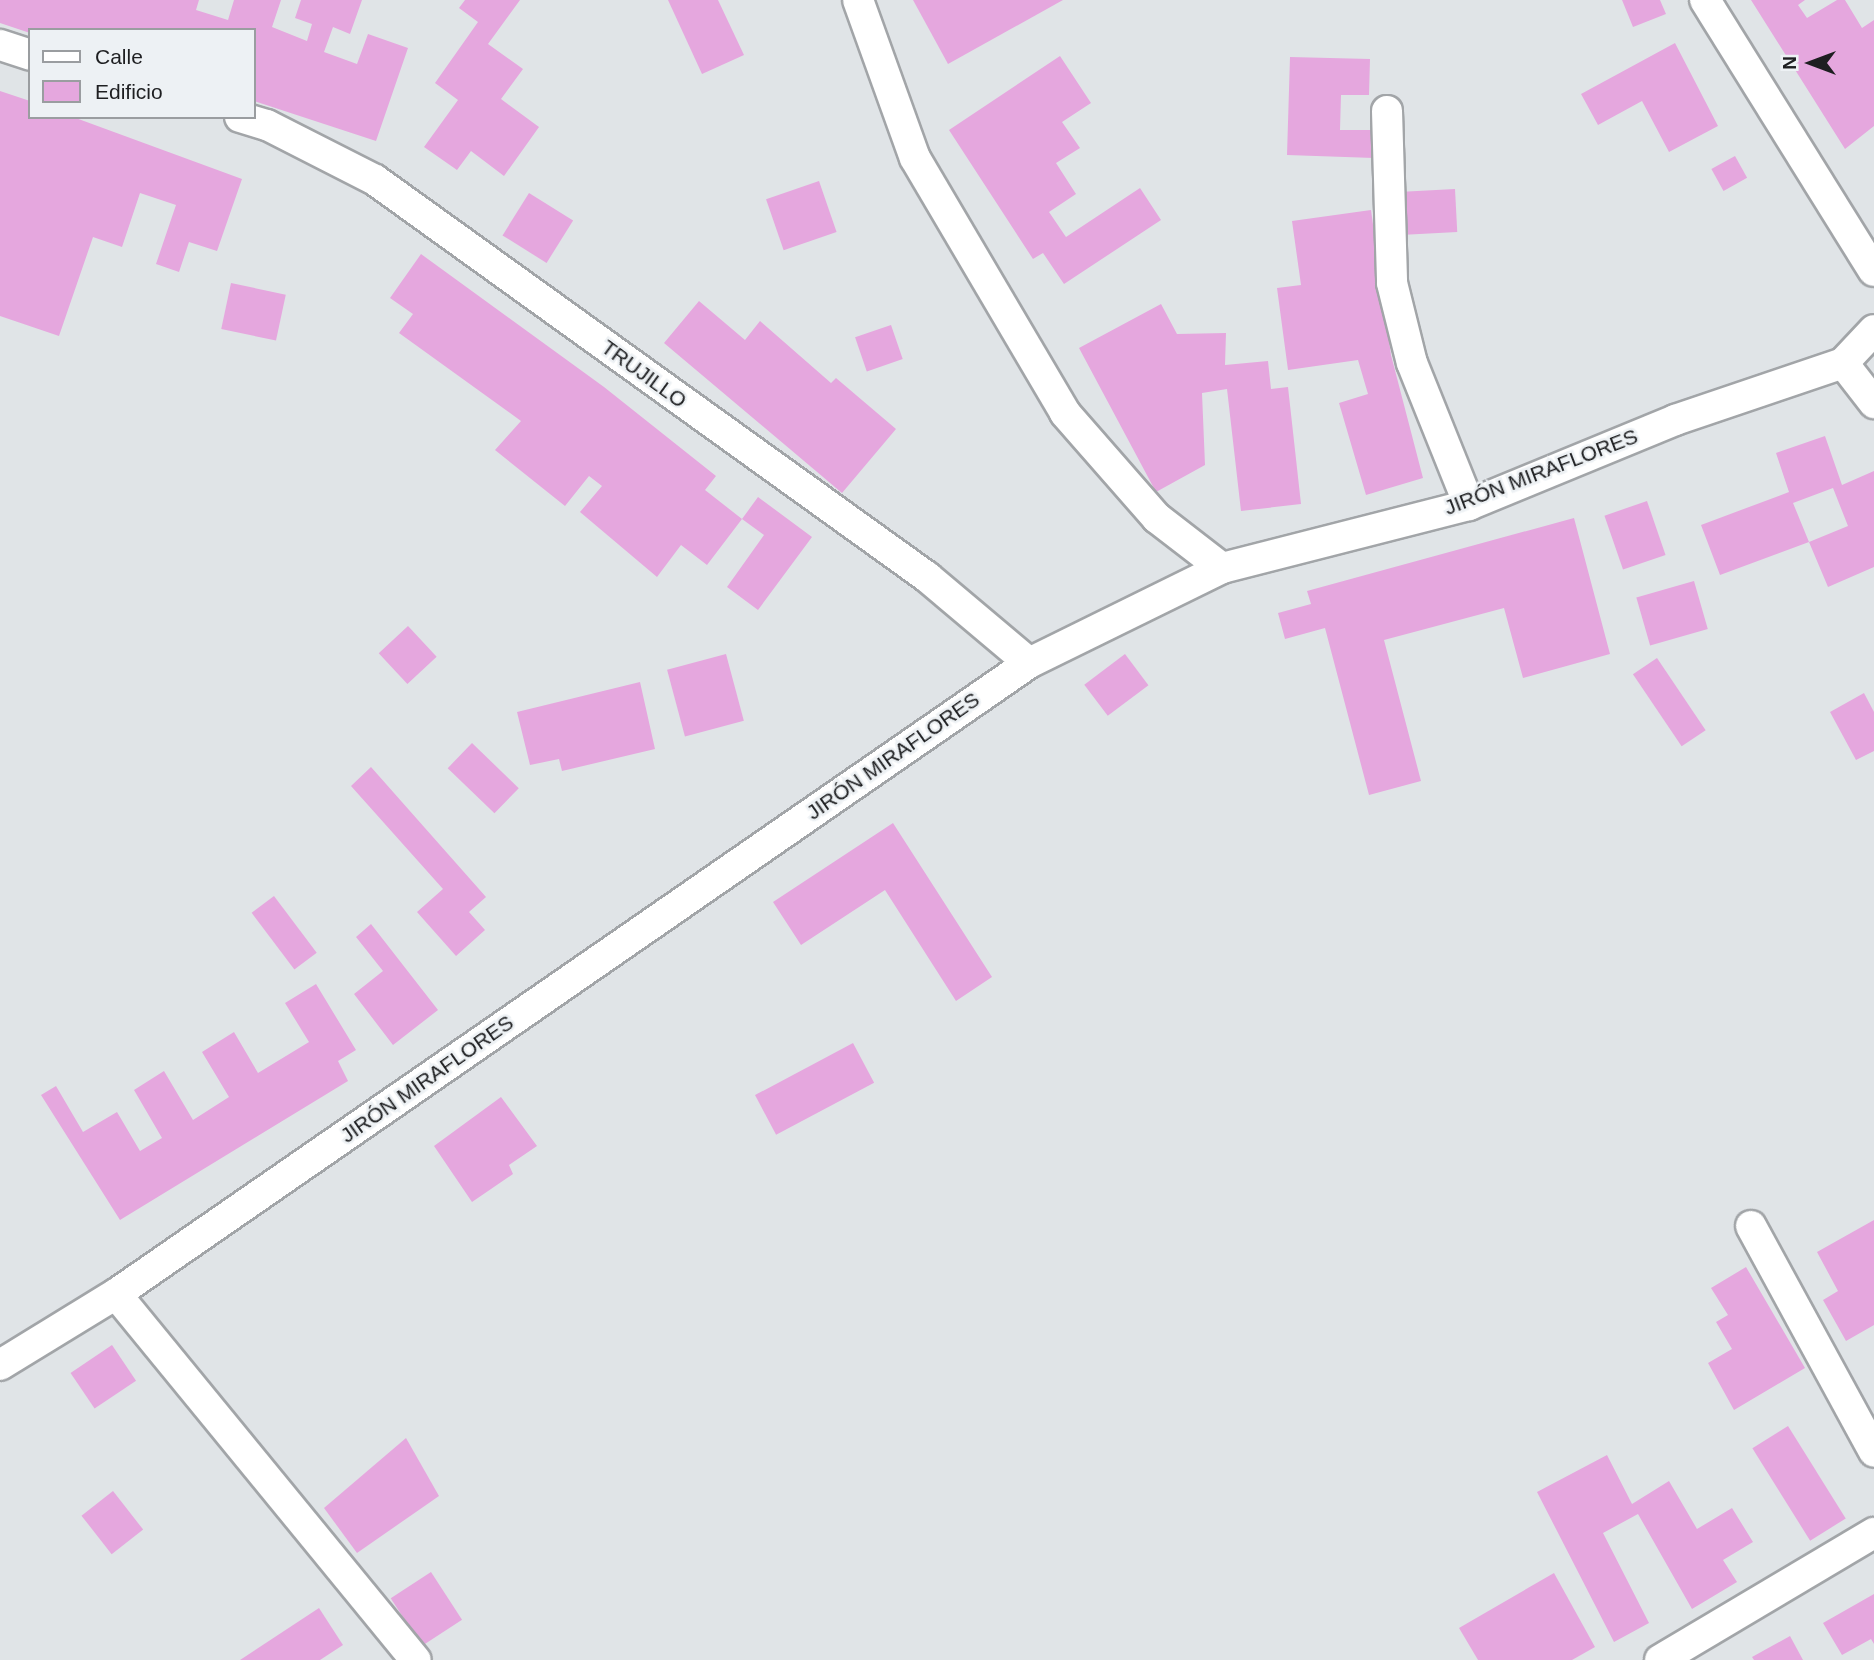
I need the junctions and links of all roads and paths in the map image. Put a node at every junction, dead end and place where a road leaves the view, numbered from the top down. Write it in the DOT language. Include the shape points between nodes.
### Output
graph roads {
  1 [pos="858,0"];
  2 [pos="1705,0"];
  3 [pos="0,45"];
  4 [pos="28,54"];
  5 [pos="1388,111"];
  6 [pos="247,119"];
  7 [pos="1874,271"];
  8 [pos="1874,330"];
  9 [pos="1843,363"];
  10 [pos="1874,403"];
  11 [pos="1469,505"];
  12 [pos="1222,568"];
  13 [pos="1029,663"];
  14 [pos="1751,1226"];
  15 [pos="116,1294"];
  16 [pos="0,1364"];
  17 [pos="1874,1452"];
  18 [pos="1874,1533"];
  19 [pos="416,1660"];
  20 [pos="1660,1660"];
  1 -- 12 [label="street" via="915,158 1065,413 1157,518"];
  2 -- 7 [label="street"];
  3 -- 4 [label="street"];
  5 -- 11 [label="street" via="1392,283 1412,363"];
  6 -- 13 [label="street, TRUJILLO" via="375,180 927,577"];
  8 -- 9 [label="street, JIRÓN MIRAFLORES"];
  9 -- 10 [label="street"];
  9 -- 11 [label="street, JIRÓN MIRAFLORES" via="1675,420"];
  11 -- 12 [label="street, JIRÓN MIRAFLORES"];
  12 -- 13 [label="street, JIRÓN MIRAFLORES"];
  13 -- 15 [label="street, JIRÓN MIRAFLORES"];
  14 -- 17 [label="street"];
  15 -- 16 [label="street, JIRÓN MIRAFLORES"];
  15 -- 19 [label="street"];
  18 -- 20 [label="street"];
}
